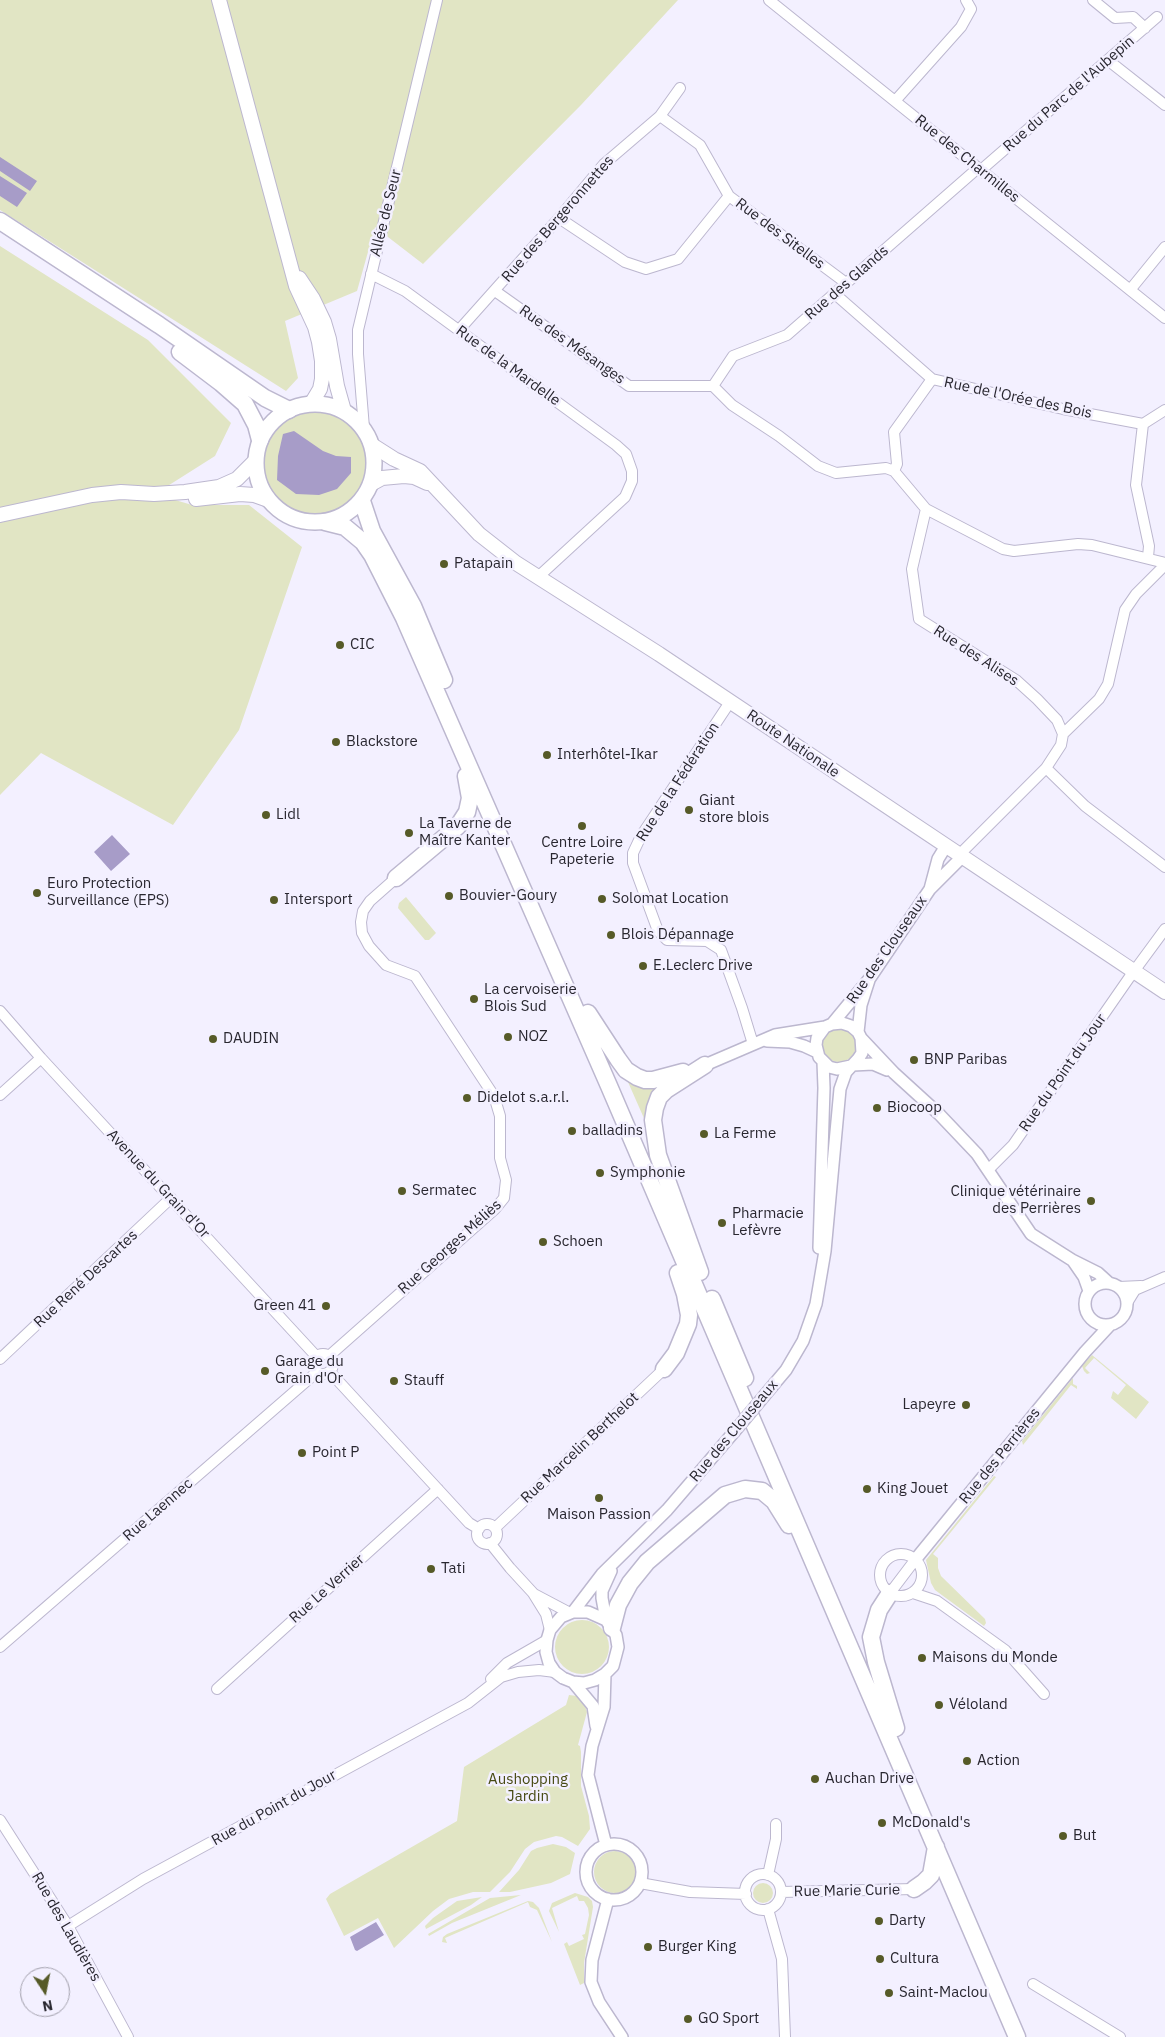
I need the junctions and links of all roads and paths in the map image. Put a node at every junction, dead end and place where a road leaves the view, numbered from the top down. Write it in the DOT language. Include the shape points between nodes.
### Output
graph roads {
  1 [pos="220,0"];
  2 [pos="436,0"];
  3 [pos="769,0"];
  4 [pos="966,0"];
  5 [pos="1093,0"];
  6 [pos="1157,18"];
  7 [pos="1145,28"];
  8 [pos="1109,61"];
  9 [pos="680,88"];
  10 [pos="895,101"];
  11 [pos="1165,105"];
  12 [pos="660,116"];
  13 [pos="979,169"];
  14 [pos="729,196"];
  15 [pos="559,218"];
  16 [pos="0,221"];
  17 [pos="0,232"];
  18 [pos="1165,247"];
  19 [pos="292,269"];
  20 [pos="371,274"];
  21 [pos="846,283"];
  22 [pos="1130,290"];
  23 [pos="495,291"];
  24 [pos="834,294"];
  25 [pos="1165,318"];
  26 [pos="459,330"];
  27 [pos="932,379"];
  28 [pos="713,386"];
  29 [pos="311,404"];
  30 [pos="289,410"];
  31 [pos="1165,410"];
  32 [pos="344,411"];
  33 [pos="1143,424"];
  34 [pos="364,428"];
  35 [pos="260,440"];
  36 [pos="372,445"];
  37 [pos="256,460"];
  38 [pos="894,471"];
  39 [pos="371,484"];
  40 [pos="431,484"];
  41 [pos="154,494"];
  42 [pos="268,500"];
  43 [pos="362,501"];
  44 [pos="926,509"];
  45 [pos="0,515"];
  46 [pos="325,522"];
  47 [pos="1148,557"];
  48 [pos="1165,564"];
  49 [pos="538,577"];
  50 [pos="730,702"];
  51 [pos="454,731"];
  52 [pos="1063,734"];
  53 [pos="1046,768"];
  54 [pos="946,846"];
  55 [pos="961,856"];
  56 [pos="1165,866"];
  57 [pos="396,878"];
  58 [pos="930,889"];
  59 [pos="1165,929"];
  60 [pos="1133,972"];
  61 [pos="870,978"];
  62 [pos="1165,992"];
  63 [pos="0,1011"];
  64 [pos="588,1013"];
  65 [pos="829,1025"];
  66 [pos="860,1035"];
  67 [pos="757,1042"];
  68 [pos="820,1057"];
  69 [pos="41,1058"];
  70 [pos="704,1065"];
  71 [pos="852,1065"];
  72 [pos="894,1073"];
  73 [pos="0,1095"];
  74 [pos="988,1170"];
  75 [pos="822,1173"];
  76 [pos="650,1183"];
  77 [pos="171,1198"];
  78 [pos="1072,1260"];
  79 [pos="700,1272"];
  80 [pos="1165,1277"];
  81 [pos="1114,1285"];
  82 [pos="1142,1286"];
  83 [pos="1089,1291"];
  84 [pos="1127,1302"];
  85 [pos="1092,1321"];
  86 [pos="1110,1325"];
  87 [pos="1085,1352"];
  88 [pos="316,1356"];
  89 [pos="329,1356"];
  90 [pos="0,1359"];
  91 [pos="664,1369"];
  92 [pos="317,1372"];
  93 [pos="330,1372"];
  94 [pos="438,1489"];
  95 [pos="495,1528"];
  96 [pos="479,1529"];
  97 [pos="490,1543"];
  98 [pos="806,1544"];
  99 [pos="619,1559"];
  100 [pos="915,1560"];
  101 [pos="922,1581"];
  102 [pos="533,1593"];
  103 [pos="890,1593"];
  104 [pos="913,1593"];
  105 [pos="936,1601"];
  106 [pos="572,1613"];
  107 [pos="609,1624"];
  108 [pos="548,1634"];
  109 [pos="0,1647"];
  110 [pos="555,1672"];
  111 [pos="605,1674"];
  112 [pos="573,1682"];
  113 [pos="217,1689"];
  114 [pos="481,1692"];
  115 [pos="1044,1694"];
  116 [pos="896,1728"];
  117 [pos="595,1735"];
  118 [pos="0,1821"];
  119 [pos="776,1824"];
  120 [pos="606,1845"];
  121 [pos="936,1846"];
  122 [pos="768,1875"];
  123 [pos="640,1883"];
  124 [pos="914,1889"];
  125 [pos="781,1892"];
  126 [pos="746,1894"];
  127 [pos="608,1899"];
  128 [pos="768,1909"];
  129 [pos="68,1926"];
  130 [pos="1033,1984"];
  131 [pos="128,2037"];
  132 [pos="622,2037"];
  133 [pos="785,2037"];
  134 [pos="1017,2037"];
  135 [pos="1029,2037"];
  136 [pos="1120,2037"];
  1 -- 19 [label="main road"];
  2 -- 20 [label="street, Allée de Seur"];
  3 -- 10 [label="street, Rue des Charmilles"];
  4 -- 10 [label="street" via="971,9 961,27"];
  5 -- 7 [label="street" via="1115,18 1133,17"];
  6 -- 7 [label="street, Rue du Parc de l'Aubepin"];
  7 -- 8 [label="street, Rue du Parc de l'Aubepin"];
  8 -- 11 [label="street"];
  8 -- 13 [label="street, Rue du Parc de l'Aubepin"];
  9 -- 12 [label="street, Rue des Bergeronnettes"];
  10 -- 13 [label="street, Rue des Charmilles"];
  12 -- 14 [label="street, Rue des Sitelles" via="700,146"];
  12 -- 15 [label="street, Rue des Bergeronnettes" via="604,164"];
  13 -- 21 [label="street, Rue des Glands"];
  13 -- 22 [label="street, Rue des Charmilles"];
  14 -- 15 [label="street" via="678,259 646,269 625,262"];
  14 -- 21 [label="street, Rue des Sitelles"];
  15 -- 23 [label="street, Rue des Bergeronnettes"];
  16 -- 30 [label="highway" via="259,394"];
  17 -- 35 [label="highway" via="156,336 234,393 252,414"];
  18 -- 22 [label="street"];
  19 -- 29 [label="main road" via="296,286 315,326 322,361 320,389"];
  19 -- 32 [label="main road" via="324,322"];
  20 -- 26 [label="street, Rue de la Mardelle" via="405,291"];
  20 -- 34 [label="street, Allée de Seur" via="358,330"];
  21 -- 24 [label="street, Rue des Glands"];
  22 -- 25 [label="street, Rue des Charmilles"];
  23 -- 26 [label="street, Rue des Bergeronnettes"];
  23 -- 28 [label="street, Rue des Mésanges" via="629,386"];
  24 -- 27 [label="street, Rue de l'Orée des Bois"];
  24 -- 28 [label="street, Rue des Glands" via="787,335 733,356"];
  26 -- 49 [label="street, Rue de la Mardelle" via="616,445 626,454 632,471 631,487 625,497"];
  27 -- 33 [label="street, Rue de l'Orée des Bois"];
  27 -- 38 [label="street" via="894,432"];
  28 -- 38 [label="street" via="732,405 818,466 836,473 886,468"];
  29 -- 30 [label="main road"];
  29 -- 32 [label="main road"];
  30 -- 35 [label="main road" via="267,428"];
  31 -- 33 [label="street"];
  32 -- 34 [label="main road"];
  33 -- 47 [label="street" via="1136,485 1150,546"];
  34 -- 36 [label="main road"];
  35 -- 37 [label="main road"];
  36 -- 39 [label="main road" via="375,471"];
  36 -- 40 [label="main road, Route Nationale" via="420,471"];
  37 -- 41 [label="main road" via="237,479 219,487"];
  37 -- 42 [label="main road" via="261,488"];
  38 -- 44 [label="street"];
  39 -- 40 [label="main road" via="382,478 404,476"];
  39 -- 43 [label="main road"];
  40 -- 49 [label="main road, Route Nationale" via="479,534"];
  41 -- 42 [label="main road" via="181,500 240,494"];
  41 -- 45 [label="main road" via="121,492 92,495"];
  42 -- 46 [label="main road" via="298,520"];
  43 -- 46 [label="main road" via="349,512"];
  43 -- 64 [label="highway" via="372,530 413,606"];
  44 -- 47 [label="street" via="1003,549 1014,551 1078,544"];
  44 -- 52 [label="street, Rue des Alises" via="912,569 919,619 1016,680 1057,720"];
  46 -- 51 [label="highway" via="354,532 372,555"];
  47 -- 48 [label="street"];
  48 -- 52 [label="street" via="1125,610 1104,691"];
  49 -- 50 [label="main road, Route Nationale"];
  50 -- 54 [label="main road, Route Nationale"];
  50 -- 67 [label="street, Rue de la Fédération" via="641,836 633,853 633,863 658,931 667,940 707,941 721,950"];
  51 -- 57 [label="highway" via="454,750 468,783 470,798 467,812 458,826"];
  51 -- 76 [label="highway"];
  52 -- 53 [label="street" via="1061,745"];
  53 -- 55 [label="street"];
  53 -- 56 [label="street" via="1085,806"];
  54 -- 55 [label="main road, Route Nationale"];
  54 -- 58 [label="street, Rue des Clouseaux" via="938,859"];
  55 -- 58 [label="street"];
  55 -- 60 [label="main road, Route Nationale"];
  57 -- 89 [label="street, Rue Georges Méliès" via="362,911 362,933 386,965 415,976 494,1096 500,1116 500,1158 506,1180 504,1198"];
  58 -- 61 [label="street, Rue des Clouseaux"];
  59 -- 60 [label="street, Rue du Point du Jour"];
  60 -- 62 [label="main road, Route Nationale"];
  60 -- 74 [label="street, Rue du Point du Jour" via="1013,1145"];
  61 -- 65 [label="street, Rue des Clouseaux"];
  61 -- 66 [label="street" via="861,1005"];
  63 -- 69 [label="street, Avenue du Grain d'Or"];
  64 -- 70 [label="highway" via="626,1070 636,1077 653,1080"];
  64 -- 79 [label="highway"];
  65 -- 66 [label="street" via="842,1023"];
  65 -- 67 [label="street" via="775,1035"];
  65 -- 68 [label="street" via="817,1038"];
  66 -- 71 [label="street" via="862,1053"];
  66 -- 72 [label="street"];
  67 -- 68 [label="street" via="790,1042 804,1046"];
  67 -- 70 [label="street"];
  68 -- 71 [label="street" via="836,1069"];
  68 -- 75 [label="street, Rue des Clouseaux" via="824,1088"];
  69 -- 73 [label="street"];
  69 -- 77 [label="street, Avenue du Grain d'Or"];
  70 -- 79 [label="highway" via="662,1094 653,1120 658,1156"];
  71 -- 72 [label="street" via="873,1064"];
  71 -- 75 [label="street, Rue des Clouseaux" via="840,1089"];
  72 -- 74 [label="street" via="957,1132"];
  74 -- 78 [label="street" via="1031,1234"];
  75 -- 99 [label="street, Rue des Clouseaux, bridge" via="819,1285 803,1341 786,1370 734,1432 685,1490"];
  76 -- 91 [label="highway" via="685,1294 688,1315 684,1337"];
  76 -- 98 [label="highway"];
  77 -- 88 [label="street, Avenue du Grain d'Or"];
  77 -- 90 [label="street, Rue René Descartes"];
  78 -- 81 [label="street"];
  78 -- 83 [label="street"];
  79 -- 116 [label="highway"];
  80 -- 82 [label="street"];
  81 -- 82 [label="street"];
  81 -- 83 [label="street" via="1102,1283"];
  81 -- 84 [label="street" via="1125,1294"];
  82 -- 84 [label="street" via="1130,1295"];
  83 -- 85 [label="street" via="1084,1303"];
  84 -- 86 [label="street" via="1124,1315"];
  85 -- 86 [label="street"];
  85 -- 87 [label="street, Rue des Perrières"];
  86 -- 87 [label="street, Rue des Perrières"];
  87 -- 100 [label="street, Rue des Perrières"];
  88 -- 89 [label="street"];
  88 -- 92 [label="street" via="313,1368"];
  89 -- 93 [label="street" via="333,1361"];
  91 -- 95 [label="street, Rue Marcelin Berthelot"];
  92 -- 93 [label="street"];
  92 -- 109 [label="street, Rue Laennec"];
  93 -- 94 [label="street"];
  94 -- 96 [label="street" via="469,1523"];
  94 -- 113 [label="street, Rue Le Verrier"];
  95 -- 96 [label="street" via="488,1524"];
  95 -- 97 [label="street" via="497,1535"];
  96 -- 97 [label="street" via="480,1541"];
  97 -- 102 [label="street"];
  98 -- 107 [label="highway" via="792,1532 769,1496 762,1491 735,1491 718,1501 647,1562 630,1583"];
  98 -- 121 [label="highway"];
  99 -- 106 [label="street, Rue des Clouseaux" via="602,1574"];
  99 -- 107 [label="street, Rue des Clouseaux" via="602,1591 602,1604"];
  100 -- 101 [label="street" via="921,1569"];
  100 -- 103 [label="street"];
  100 -- 103 [label="street" via="899,1554 884,1564 882,1583"];
  101 -- 104 [label="street"];
  101 -- 105 [label="street"];
  102 -- 106 [label="street"];
  102 -- 108 [label="street" via="546,1614"];
  103 -- 104 [label="street" via="902,1596"];
  103 -- 116 [label="highway" via="879,1610 871,1637"];
  104 -- 105 [label="street"];
  105 -- 115 [label="street" via="1005,1650"];
  106 -- 107 [label="street" via="588,1612"];
  106 -- 108 [label="street" via="561,1617"];
  107 -- 111 [label="street" via="618,1647 613,1666"];
  108 -- 110 [label="street" via="546,1652"];
  108 -- 114 [label="street, Rue du Point du Jour" via="507,1663"];
  110 -- 112 [label="street"];
  110 -- 114 [label="street, Rue du Point du Jour" via="518,1672 501,1677"];
  111 -- 112 [label="street" via="584,1683"];
  111 -- 117 [label="street" via="604,1707"];
  112 -- 117 [label="street" via="593,1706"];
  114 -- 129 [label="street, Rue du Point du Jour" via="468,1703 143,1879"];
  116 -- 135 [label="highway"];
  117 -- 120 [label="street" via="588,1775"];
  118 -- 129 [label="street, Rue des Laudières"];
  119 -- 122 [label="street"];
  120 -- 123 [label="street" via="622,1844 638,1856 642,1868"];
  120 -- 127 [label="street" via="594,1851 586,1869 587,1880 593,1890"];
  121 -- 124 [label="highway" via="931,1874"];
  121 -- 134 [label="highway"];
  122 -- 125 [label="street" via="778,1881"];
  122 -- 126 [label="street" via="761,1874 749,1881"];
  123 -- 126 [label="street" via="690,1892"];
  123 -- 127 [label="street" via="629,1896"];
  124 -- 125 [label="street, Rue Marie Curie"];
  125 -- 128 [label="street" via="777,1903"];
  126 -- 128 [label="street" via="753,1906"];
  127 -- 132 [label="street" via="592,1960 591,1982 599,2002"];
  128 -- 133 [label="street" via="782,1959"];
  129 -- 131 [label="street, Rue des Laudières"];
  130 -- 136 [label="street"];
}
